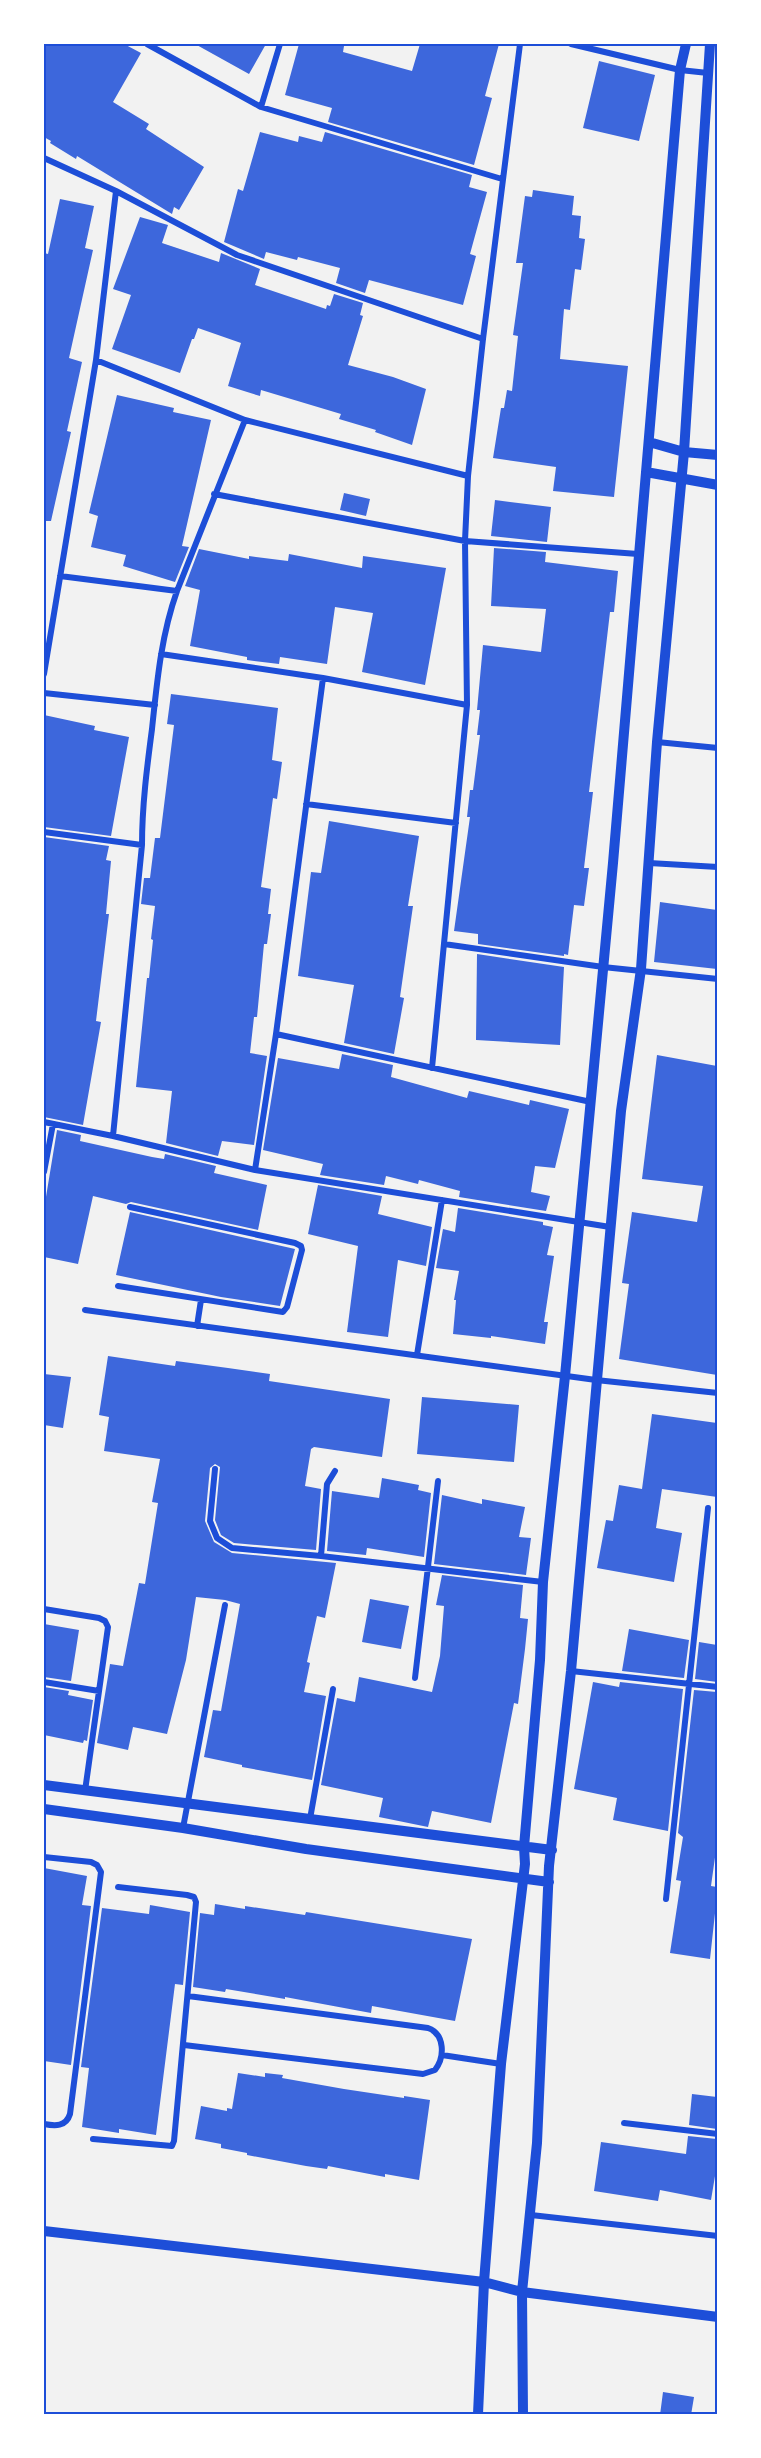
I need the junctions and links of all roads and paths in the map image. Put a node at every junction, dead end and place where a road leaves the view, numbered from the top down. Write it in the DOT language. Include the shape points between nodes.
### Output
graph roads {
  1 [pos="147,44"];
  2 [pos="280,44"];
  3 [pos="520,44"];
  4 [pos="571,44"];
  5 [pos="686,44"];
  6 [pos="712,50"];
  7 [pos="680,70"];
  8 [pos="708,73"];
  9 [pos="261,107"];
  10 [pos="44,158"];
  11 [pos="502,179"];
  12 [pos="116,191"];
  13 [pos="483,339"];
  14 [pos="96,360"];
  15 [pos="245,420"];
  16 [pos="650,442"];
  17 [pos="684,452"];
  18 [pos="717,455"];
  19 [pos="646,472"];
  20 [pos="468,476"];
  21 [pos="682,480"];
  22 [pos="717,485"];
  23 [pos="214,494"];
  24 [pos="465,541"];
  25 [pos="638,554"];
  26 [pos="60,576"];
  27 [pos="177,591"];
  28 [pos="161,654"];
  29 [pos="44,674"];
  30 [pos="323,678"];
  31 [pos="44,693"];
  32 [pos="155,705"];
  33 [pos="467,705"];
  34 [pos="657,742"];
  35 [pos="717,748"];
  36 [pos="306,804"];
  37 [pos="456,823"];
  38 [pos="44,832"];
  39 [pos="142,845"];
  40 [pos="649,863"];
  41 [pos="717,867"];
  42 [pos="444,944"];
  43 [pos="603,967"];
  44 [pos="641,969"];
  45 [pos="717,978"];
  46 [pos="276,1034"];
  47 [pos="432,1068"];
  48 [pos="591,1102"];
  49 [pos="44,1122"];
  50 [pos="52,1124"];
  51 [pos="113,1136"];
  52 [pos="255,1170"];
  53 [pos="44,1172"];
  54 [pos="442,1200"];
  55 [pos="130,1207"];
  56 [pos="579,1223"];
  57 [pos="610,1227"];
  58 [pos="118,1286"];
  59 [pos="201,1300"];
  60 [pos="85,1310"];
  61 [pos="197,1326"];
  62 [pos="417,1355"];
  63 [pos="566,1376"];
  64 [pos="596,1380"];
  65 [pos="717,1392"];
  66 [pos="215,1469"];
  67 [pos="335,1471"];
  68 [pos="438,1481"];
  69 [pos="708,1508"];
  70 [pos="321,1556"];
  71 [pos="427,1569"];
  72 [pos="543,1582"];
  73 [pos="225,1605"];
  74 [pos="44,1609"];
  75 [pos="571,1671"];
  76 [pos="415,1678"];
  77 [pos="44,1682"];
  78 [pos="688,1683"];
  79 [pos="717,1687"];
  80 [pos="333,1689"];
  81 [pos="99,1691"];
  82 [pos="44,1785"];
  83 [pos="85,1791"];
  84 [pos="188,1804"];
  85 [pos="44,1809"];
  86 [pos="310,1819"];
  87 [pos="183,1828"];
  88 [pos="524,1847"];
  89 [pos="552,1850"];
  90 [pos="44,1857"];
  91 [pos="522,1879"];
  92 [pos="549,1882"];
  93 [pos="118,1887"];
  94 [pos="666,1899"];
  95 [pos="189,1996"];
  96 [pos="184,2045"];
  97 [pos="442,2055"];
  98 [pos="501,2064"];
  99 [pos="624,2123"];
  100 [pos="44,2124"];
  101 [pos="717,2134"];
  102 [pos="93,2139"];
  103 [pos="531,2215"];
  104 [pos="44,2231"];
  105 [pos="717,2236"];
  106 [pos="484,2282"];
  107 [pos="522,2292"];
  108 [pos="717,2317"];
  109 [pos="478,2415"];
  110 [pos="523,2415"];
  1 -- 9 [label="street"];
  2 -- 9 [label="street"];
  3 -- 11 [label="street"];
  4 -- 7 [label="street"];
  5 -- 7 [label="street"];
  6 -- 8 [label="street"];
  7 -- 8 [label="street"];
  7 -- 16 [label="street"];
  8 -- 17 [label="street"];
  9 -- 11 [label="street"];
  10 -- 12 [label="street"];
  11 -- 13 [label="street"];
  12 -- 13 [label="street" via="237,255"];
  12 -- 14 [label="street"];
  13 -- 20 [label="street"];
  14 -- 15 [label="street"];
  14 -- 26 [label="street"];
  15 -- 20 [label="street"];
  15 -- 23 [label="street"];
  16 -- 17 [label="street"];
  16 -- 19 [label="street"];
  17 -- 18 [label="street"];
  17 -- 21 [label="street"];
  19 -- 21 [label="street"];
  19 -- 25 [label="street"];
  20 -- 24 [label="street"];
  21 -- 22 [label="street"];
  21 -- 34 [label="street"];
  23 -- 24 [label="street"];
  23 -- 27 [label="street"];
  24 -- 25 [label="street"];
  24 -- 33 [label="street"];
  25 -- 43 [label="street"];
  26 -- 27 [label="street"];
  26 -- 29 [label="street"];
  27 -- 28 [label="street"];
  28 -- 30 [label="street"];
  28 -- 32 [label="street"];
  30 -- 33 [label="street"];
  30 -- 36 [label="street"];
  31 -- 32 [label="street"];
  32 -- 39 [label="street"];
  33 -- 37 [label="street"];
  34 -- 35 [label="street"];
  34 -- 40 [label="street"];
  36 -- 37 [label="street"];
  36 -- 46 [label="street"];
  37 -- 42 [label="street"];
  38 -- 39 [label="street"];
  39 -- 51 [label="street"];
  40 -- 41 [label="street"];
  40 -- 44 [label="street"];
  42 -- 43 [label="street"];
  42 -- 47 [label="street"];
  43 -- 44 [label="street"];
  43 -- 48 [label="street"];
  44 -- 45 [label="street"];
  44 -- 57 [label="street"];
  46 -- 47 [label="street"];
  46 -- 52 [label="street"];
  47 -- 48 [label="street"];
  48 -- 56 [label="street"];
  49 -- 50 [label="street"];
  50 -- 51 [label="street"];
  50 -- 53 [label="street"];
  51 -- 52 [label="street"];
  52 -- 54 [label="street"];
  54 -- 56 [label="street"];
  54 -- 62 [label="street"];
  55 -- 59 [label="street" via="301,1246 285,1311"];
  56 -- 57 [label="street"];
  56 -- 63 [label="street"];
  57 -- 64 [label="street"];
  58 -- 59 [label="street"];
  59 -- 61 [label="street"];
  60 -- 61 [label="street"];
  61 -- 62 [label="street"];
  62 -- 63 [label="street"];
  63 -- 64 [label="street"];
  63 -- 72 [label="street"];
  64 -- 65 [label="street"];
  64 -- 75 [label="street"];
  66 -- 70 [label="street" via="210,1521 217,1538 232,1548"];
  67 -- 70 [label="street" via="327,1484"];
  68 -- 71 [label="street"];
  69 -- 78 [label="street"];
  70 -- 71 [label="street"];
  71 -- 72 [label="street"];
  71 -- 76 [label="street"];
  72 -- 88 [label="street"];
  73 -- 84 [label="street"];
  74 -- 81 [label="street" via="105,1621 108,1626"];
  75 -- 78 [label="street"];
  75 -- 89 [label="street"];
  77 -- 81 [label="street"];
  78 -- 79 [label="street"];
  78 -- 94 [label="street"];
  80 -- 86 [label="street"];
  81 -- 83 [label="street"];
  82 -- 83 [label="street"];
  83 -- 84 [label="street"];
  84 -- 86 [label="street"];
  84 -- 87 [label="street"];
  85 -- 87 [label="street"];
  86 -- 88 [label="street"];
  87 -- 91 [label="street"];
  88 -- 89 [label="street"];
  88 -- 91 [label="street"];
  89 -- 92 [label="street"];
  90 -- 100 [label="street" via="91,1862 101,1872 70,2114 62,2124"];
  91 -- 92 [label="street"];
  91 -- 98 [label="street"];
  92 -- 103 [label="street"];
  93 -- 95 [label="street" via="194,1897"];
  95 -- 96 [label="street"];
  95 -- 97 [label="street" via="428,2028 438,2033"];
  96 -- 97 [label="street" via="423,2074 435,2070"];
  96 -- 102 [label="street" via="172,2146"];
  97 -- 98 [label="street"];
  98 -- 106 [label="street"];
  99 -- 101 [label="street"];
  103 -- 105 [label="street"];
  103 -- 107 [label="street"];
  104 -- 106 [label="street"];
  106 -- 107 [label="street"];
  106 -- 109 [label="street"];
  107 -- 108 [label="street"];
  107 -- 110 [label="street"];
}
